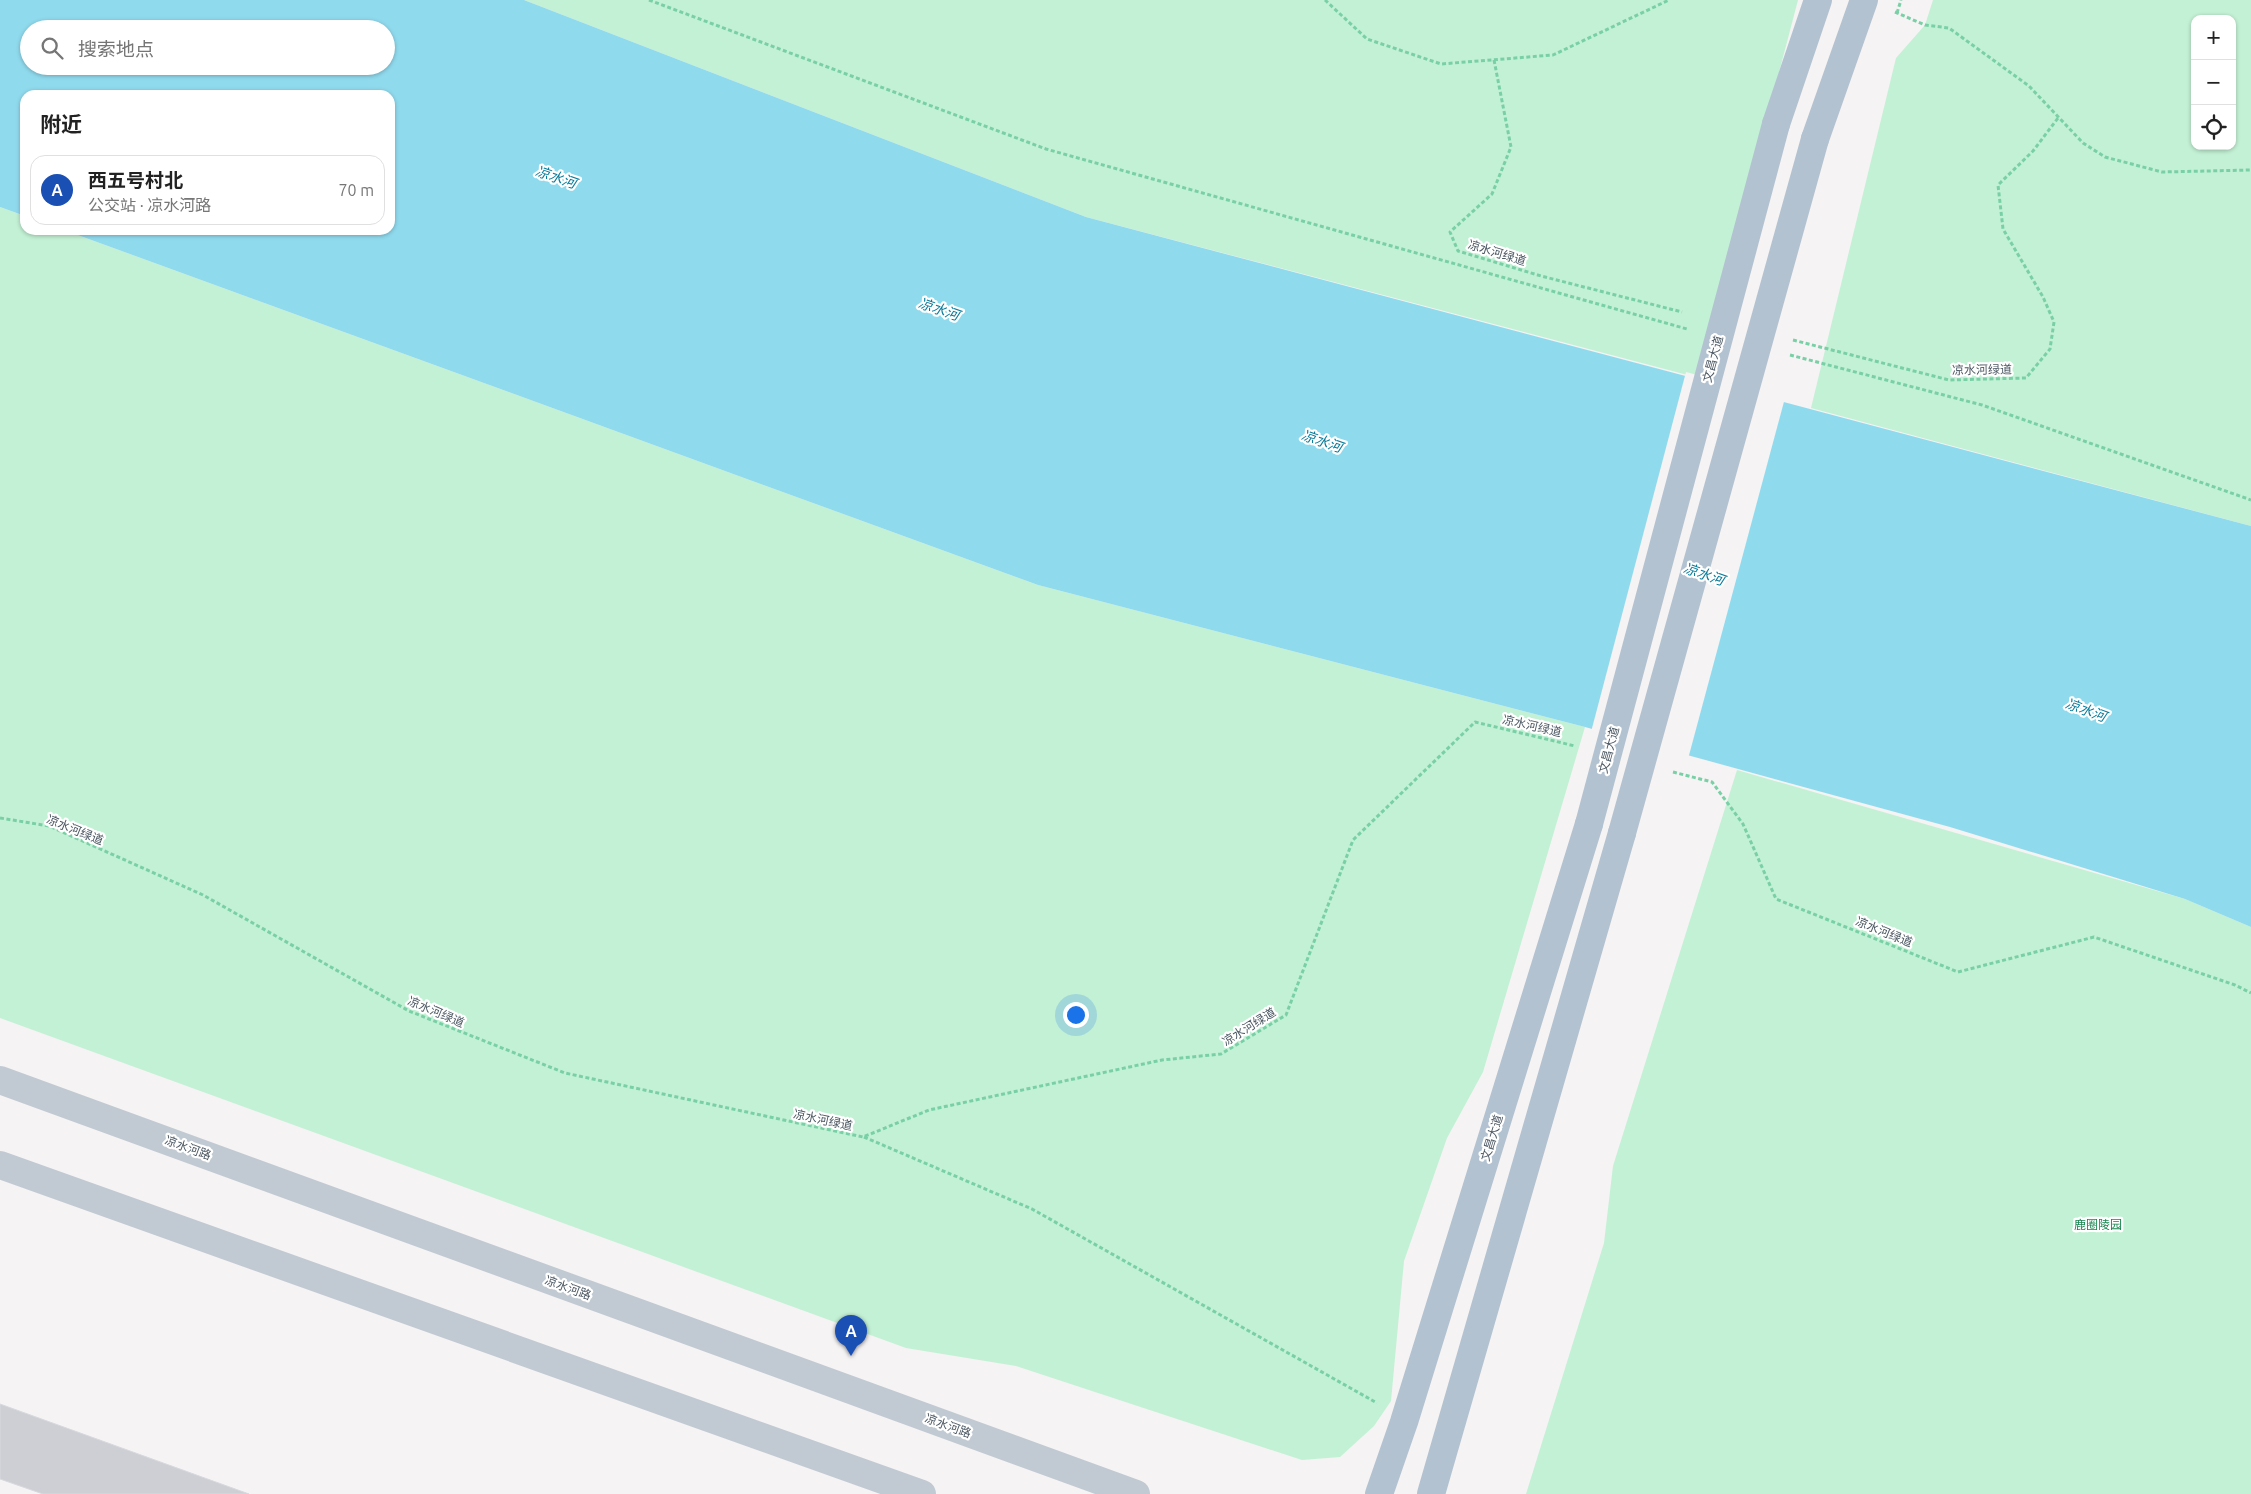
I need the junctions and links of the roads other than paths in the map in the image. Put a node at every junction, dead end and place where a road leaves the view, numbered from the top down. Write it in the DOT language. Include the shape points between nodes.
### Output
graph roads {
  1 [pos="1818,0"];
  2 [pos="1864,0"];
  3 [pos="0,1080"];
  4 [pos="0,1165"];
  5 [pos="922,1494"];
  6 [pos="1136,1494"];
  7 [pos="1379,1494"];
  8 [pos="1430,1494"];
  1 -- 7 [label="main road, 文昌大道, bridge" via="1776,124 1589,824"];
  2 -- 8 [label="main road, bridge" via="1815,139 1622,833"];
  3 -- 6 [label="street, 凉水河路"];
  4 -- 5 [label="street"];
}
